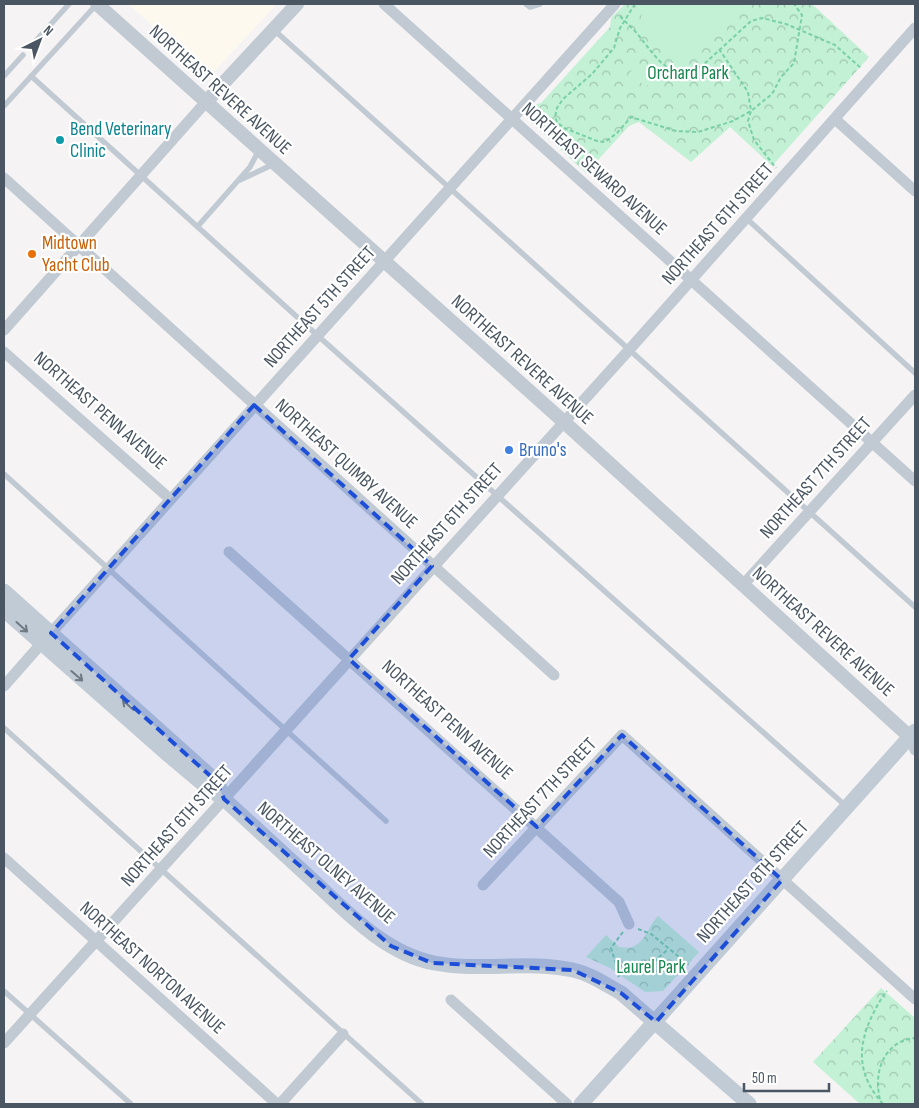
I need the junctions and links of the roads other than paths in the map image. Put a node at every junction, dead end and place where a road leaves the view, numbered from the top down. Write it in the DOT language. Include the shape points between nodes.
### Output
graph roads {
  1 [pos="69,4"];
  2 [pos="97,4"];
  3 [pos="297,4"];
  4 [pos="384,4"];
  5 [pos="526,4"];
  6 [pos="540,4"];
  7 [pos="613,5"];
  8 [pos="915,28"];
  9 [pos="273,29"];
  10 [pos="33,44"];
  11 [pos="23,55"];
  12 [pos="4,76"];
  13 [pos="31,76"];
  14 [pos="205,103"];
  15 [pos="4,106"];
  16 [pos="835,119"];
  17 [pos="513,120"];
  18 [pos="259,150"];
  19 [pos="274,164"];
  20 [pos="142,175"];
  21 [pos="4,178"];
  22 [pos="240,180"];
  23 [pos="452,188"];
  24 [pos="915,191"];
  25 [pos="747,219"];
  26 [pos="198,226"];
  27 [pos="80,245"];
  28 [pos="384,262"];
  29 [pos="691,279"];
  30 [pos="4,330"];
  31 [pos="318,336"];
  32 [pos="629,350"];
  33 [pos="4,352"];
  34 [pos="915,373"];
  35 [pos="915,395"];
  36 [pos="254,404"];
  37 [pos="564,422"];
  38 [pos="872,442"];
  39 [pos="4,474"];
  40 [pos="915,481"];
  41 [pos="497,495"];
  42 [pos="170,499"];
  43 [pos="808,512"];
  44 [pos="229,552"];
  45 [pos="432,566"];
  46 [pos="109,569"];
  47 [pos="743,584"];
  48 [pos="4,591"];
  49 [pos="915,607"];
  50 [pos="4,610"];
  51 [pos="46,638"];
  52 [pos="349,659"];
  53 [pos="554,675"];
  54 [pos="4,686"];
  55 [pos="4,728"];
  56 [pos="287,730"];
  57 [pos="914,739"];
  58 [pos="224,799"];
  59 [pos="847,808"];
  60 [pos="386,821"];
  61 [pos="537,827"];
  62 [pos="4,858"];
  63 [pos="161,869"];
  64 [pos="782,880"];
  65 [pos="483,885"];
  66 [pos="629,924"];
  67 [pos="97,941"];
  68 [pos="4,991"];
  69 [pos="915,999"];
  70 [pos="451,1000"];
  71 [pos="29,1014"];
  72 [pos="656,1022"];
  73 [pos="343,1034"];
  74 [pos="4,1043"];
  75 [pos="130,1104"];
  76 [pos="279,1104"];
  77 [pos="422,1104"];
  78 [pos="567,1104"];
  79 [pos="581,1104"];
  80 [pos="749,1104"];
  1 -- 10 [label="lane"];
  2 -- 13 [label="lane"];
  2 -- 14 [label="street, NORTHEAST REVERE AVENUE"];
  3 -- 9 [label="street"];
  4 -- 17 [label="street, NORTHEAST SEWARD AVENUE"];
  5 -- 6 [label="lane" via="530,7"];
  7 -- 17 [label="street, NORTHEAST 5TH STREET"];
  8 -- 16 [label="street, NORTHEAST 6TH STREET"];
  9 -- 14 [label="street"];
  9 -- 23 [label="lane"];
  11 -- 12 [label="lane"];
  13 -- 15 [label="lane"];
  13 -- 20 [label="lane"];
  14 -- 18 [label="street, NORTHEAST REVERE AVENUE"];
  14 -- 20 [label="street"];
  16 -- 24 [label="street"];
  16 -- 25 [label="street, NORTHEAST 6TH STREET"];
  17 -- 23 [label="street, NORTHEAST 5TH STREET"];
  17 -- 29 [label="street, NORTHEAST SEWARD AVENUE"];
  18 -- 19 [label="street, NORTHEAST REVERE AVENUE"];
  18 -- 22 [label="lane"];
  19 -- 22 [label="lane"];
  19 -- 28 [label="street, NORTHEAST REVERE AVENUE"];
  20 -- 26 [label="lane"];
  20 -- 27 [label="street"];
  21 -- 27 [label="street, NORTHEAST QUIMBY AVENUE"];
  22 -- 26 [label="lane"];
  23 -- 28 [label="street, NORTHEAST 5TH STREET"];
  23 -- 32 [label="lane"];
  25 -- 29 [label="street, NORTHEAST 6TH STREET"];
  25 -- 34 [label="lane"];
  26 -- 31 [label="lane"];
  27 -- 30 [label="street"];
  27 -- 36 [label="street, NORTHEAST QUIMBY AVENUE"];
  28 -- 31 [label="street, NORTHEAST 5TH STREET"];
  28 -- 37 [label="street, NORTHEAST REVERE AVENUE"];
  29 -- 32 [label="street, NORTHEAST 6TH STREET"];
  29 -- 38 [label="street, NORTHEAST SEWARD AVENUE"];
  31 -- 36 [label="street, NORTHEAST 5TH STREET"];
  31 -- 41 [label="lane"];
  32 -- 37 [label="street, NORTHEAST 6TH STREET"];
  32 -- 43 [label="lane"];
  33 -- 42 [label="street, NORTHEAST PENN AVENUE"];
  35 -- 38 [label="street, NORTHEAST 7TH STREET"];
  36 -- 42 [label="street, NORTHEAST 5TH STREET"];
  36 -- 45 [label="street, NORTHEAST QUIMBY AVENUE"];
  37 -- 41 [label="street, NORTHEAST 6TH STREET"];
  37 -- 47 [label="street, NORTHEAST REVERE AVENUE"];
  38 -- 40 [label="street, NORTHEAST SEWARD AVENUE"];
  38 -- 43 [label="street, NORTHEAST 7TH STREET"];
  39 -- 46 [label="lane"];
  41 -- 45 [label="street, NORTHEAST 6TH STREET"];
  41 -- 59 [label="lane"];
  42 -- 46 [label="street, NORTHEAST 5TH STREET"];
  43 -- 47 [label="street, NORTHEAST 7TH STREET"];
  43 -- 49 [label="lane"];
  44 -- 52 [label="street, NORTHEAST PENN AVENUE"];
  45 -- 52 [label="street, NORTHEAST 6TH STREET"];
  45 -- 53 [label="street, NORTHEAST QUIMBY AVENUE"];
  46 -- 51 [label="street, NORTHEAST 5TH STREET"];
  46 -- 56 [label="lane"];
  47 -- 57 [label="street, NORTHEAST REVERE AVENUE"];
  48 -- 51 [label="main road, NORTHEAST OLNEY AVENUE"];
  50 -- 51 [label="main road, NORTHEAST OLNEY AVENUE, one-way"];
  51 -- 54 [label="street, NORTHEAST 5TH STREET"];
  51 -- 58 [label="main road, NORTHEAST OLNEY AVENUE" via="217,782"];
  52 -- 56 [label="street, NORTHEAST 6TH STREET"];
  52 -- 61 [label="street, NORTHEAST PENN AVENUE"];
  55 -- 63 [label="lane"];
  56 -- 58 [label="street, NORTHEAST 6TH STREET"];
  56 -- 60 [label="lane"];
  57 -- 59 [label="main road, NORTHEAST 8TH STREET"];
  58 -- 63 [label="street, NORTHEAST 6TH STREET"];
  58 -- 72 [label="main road, NORTHEAST OLNEY AVENUE" via="353,917 390,946 432,963 477,968 512,966 573,970 597,978"];
  59 -- 64 [label="main road, NORTHEAST 8TH STREET"];
  61 -- 64 [label="street, NORTHEAST 7TH STREET" via="622,734"];
  61 -- 65 [label="street, NORTHEAST 7TH STREET"];
  61 -- 66 [label="street, NORTHEAST PENN AVENUE" via="619,902"];
  62 -- 67 [label="street, NORTHEAST NORTON AVENUE"];
  63 -- 67 [label="street, NORTHEAST 6TH STREET"];
  63 -- 73 [label="lane"];
  64 -- 69 [label="street"];
  64 -- 72 [label="main road, NORTHEAST 8TH STREET"];
  67 -- 71 [label="street, NORTHEAST 6TH STREET"];
  67 -- 76 [label="street, NORTHEAST NORTON AVENUE"];
  68 -- 71 [label="lane"];
  70 -- 78 [label="street"];
  71 -- 74 [label="street, NORTHEAST 6TH STREET"];
  71 -- 75 [label="lane"];
  72 -- 79 [label="main road, NORTHEAST 8TH STREET"];
  72 -- 80 [label="main road"];
  73 -- 76 [label="street"];
  73 -- 77 [label="lane"];
}
